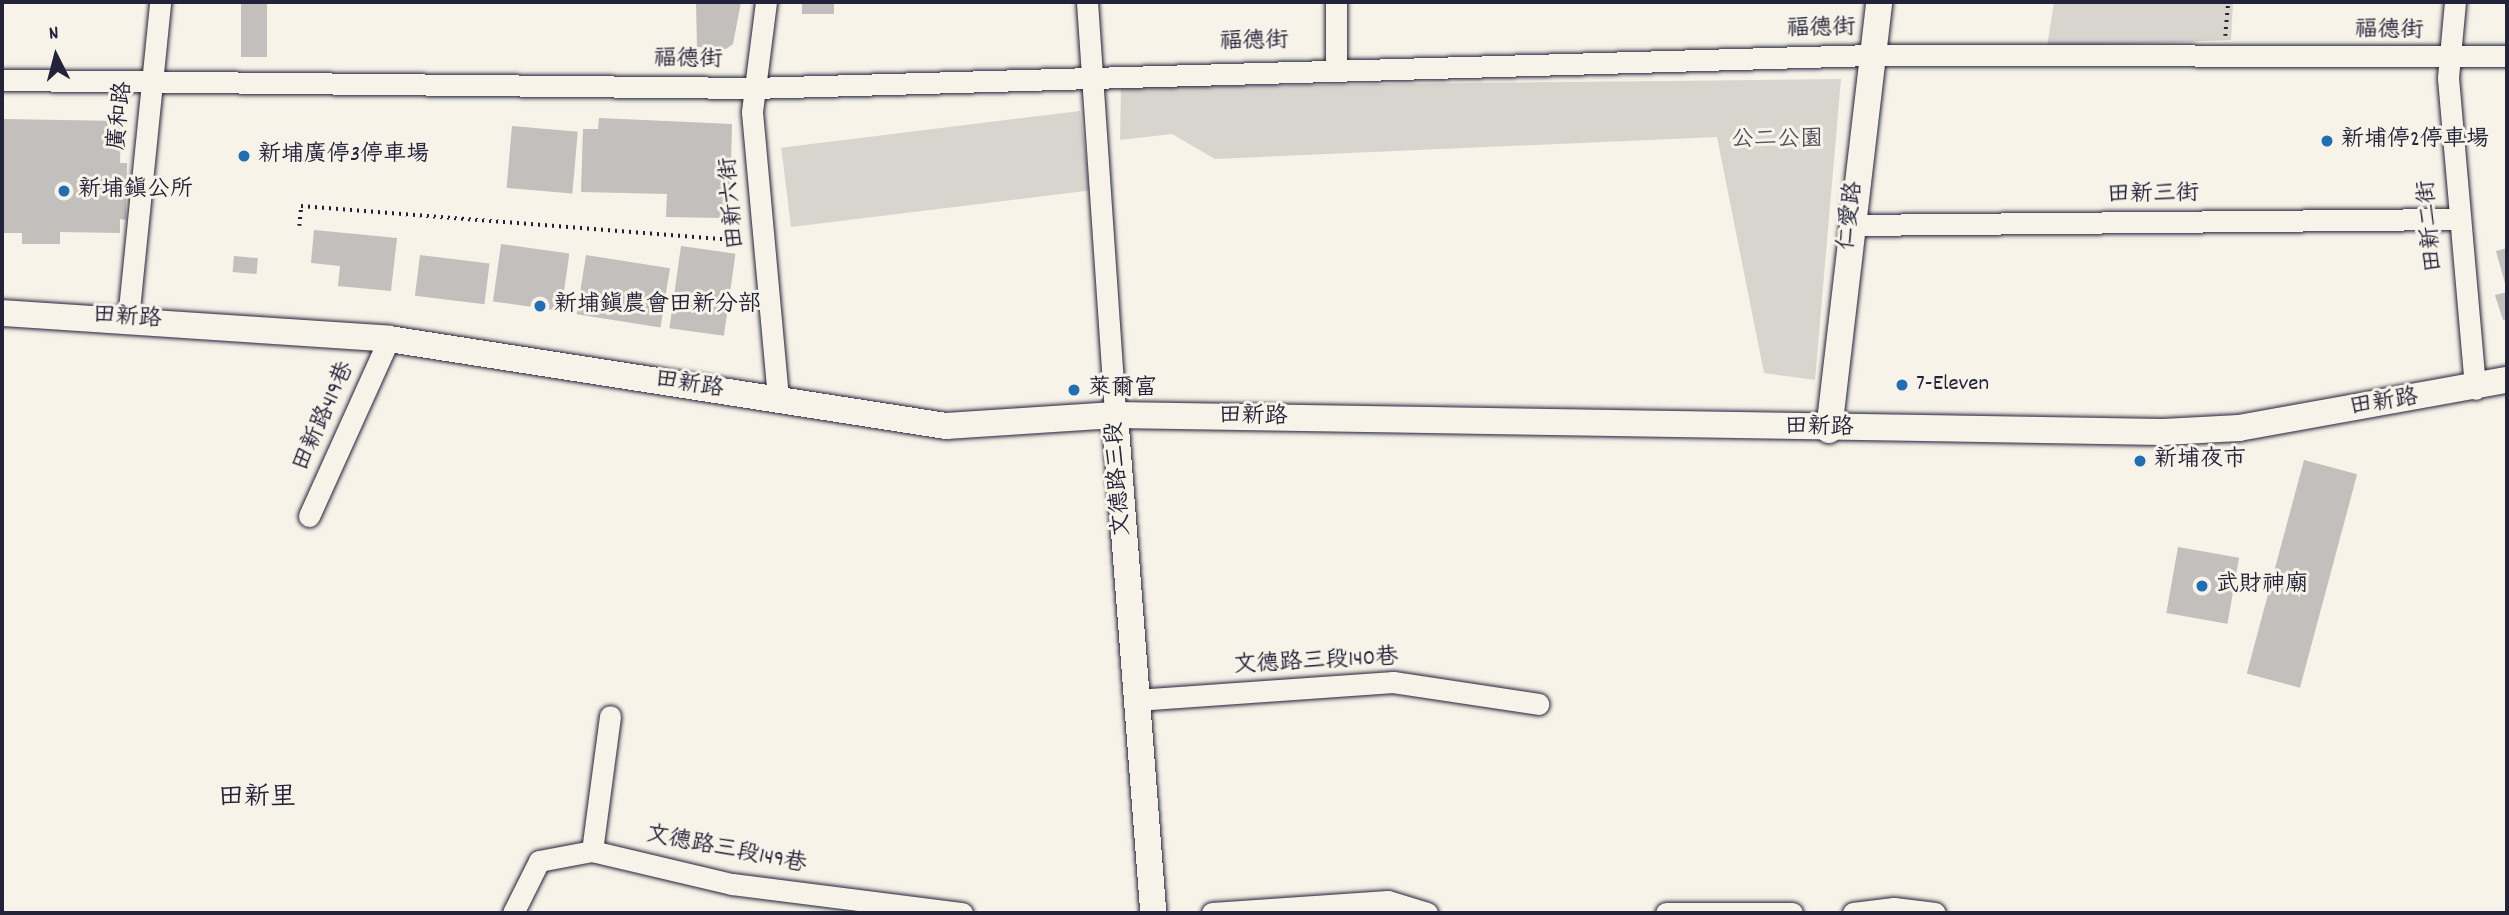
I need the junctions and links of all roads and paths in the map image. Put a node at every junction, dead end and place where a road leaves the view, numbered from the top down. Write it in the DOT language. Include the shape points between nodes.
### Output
graph roads {
  1 [pos="160,2"];
  2 [pos="766,2"];
  3 [pos="1087,2"];
  4 [pos="1336,2"];
  5 [pos="1879,2"];
  6 [pos="2228,2"];
  7 [pos="2455,2"];
  8 [pos="1871,55"];
  9 [pos="2223,56"];
  10 [pos="2507,56"];
  11 [pos="2448,59"];
  12 [pos="1336,68"];
  13 [pos="1094,74"];
  14 [pos="152,79"];
  15 [pos="2,80"];
  16 [pos="753,88"];
  17 [pos="2455,219"];
  18 [pos="1851,225"];
  19 [pos="299,226"];
  20 [pos="764,243"];
  21 [pos="2,313"];
  22 [pos="128,319"];
  23 [pos="389,340"];
  24 [pos="2507,380"];
  25 [pos="2475,389"];
  26 [pos="778,400"];
  27 [pos="1115,415"];
  28 [pos="1829,430"];
  29 [pos="309,516"];
  30 [pos="1136,700"];
  31 [pos="1538,704"];
  32 [pos="610,716"];
  33 [pos="592,851"];
  34 [pos="513,913"];
  35 [pos="962,913"];
  36 [pos="1153,913"];
  37 [pos="1212,913"];
  38 [pos="1427,913"];
  39 [pos="1666,913"];
  40 [pos="1792,913"];
  41 [pos="1853,913"];
  42 [pos="1935,913"];
  1 -- 14 [label="street, 廣和路"];
  2 -- 16 [label="street, 田新六街"];
  3 -- 13 [label="street, 文德路三段"];
  4 -- 12 [label="street"];
  5 -- 8 [label="main road, 仁愛路"];
  6 -- 9 [label="path"];
  7 -- 11 [label="street, 田新二街"];
  8 -- 9 [label="street, 福德街"];
  8 -- 12 [label="street, 福德街"];
  8 -- 18 [label="main road, 仁愛路"];
  9 -- 11 [label="street, 福德街"];
  10 -- 11 [label="street, 福德街"];
  11 -- 17 [label="street, 田新二街"];
  12 -- 13 [label="street, 福德街"];
  13 -- 16 [label="street, 福德街"];
  13 -- 27 [label="street, 文德路三段"];
  14 -- 15 [label="street, 福德街"];
  14 -- 16 [label="street, 福德街"];
  14 -- 22 [label="street, 廣和路"];
  16 -- 20 [label="street, 田新六街"];
  17 -- 18 [label="street, 田新三街"];
  17 -- 25 [label="street, 田新二街"];
  18 -- 28 [label="main road, 仁愛路"];
  19 -- 20 [label="path" via="301,205"];
  20 -- 26 [label="street, 田新六街"];
  21 -- 22 [label="main road, 田新路"];
  22 -- 23 [label="main road, 田新路"];
  23 -- 26 [label="main road, 田新路"];
  23 -- 29 [label="street, 田新路419巷"];
  24 -- 25 [label="main road, 田新路"];
  25 -- 28 [label="main road, 田新路" via="2226,428"];
  26 -- 27 [label="main road, 田新路" via="946,426"];
  27 -- 28 [label="main road, 田新路"];
  27 -- 30 [label="main road, 文德路三段"];
  30 -- 31 [label="street, 文德路三段140巷" via="1393,682"];
  30 -- 36 [label="main road, 文德路三段"];
  32 -- 33 [label="street"];
  33 -- 34 [label="street, 文德路三段149巷" via="539,861"];
  33 -- 35 [label="street, 文德路三段149巷" via="732,884"];
  37 -- 38 [label="street" via="1388,901"];
  39 -- 40 [label="street"];
  41 -- 42 [label="street" via="1894,908"];
}
